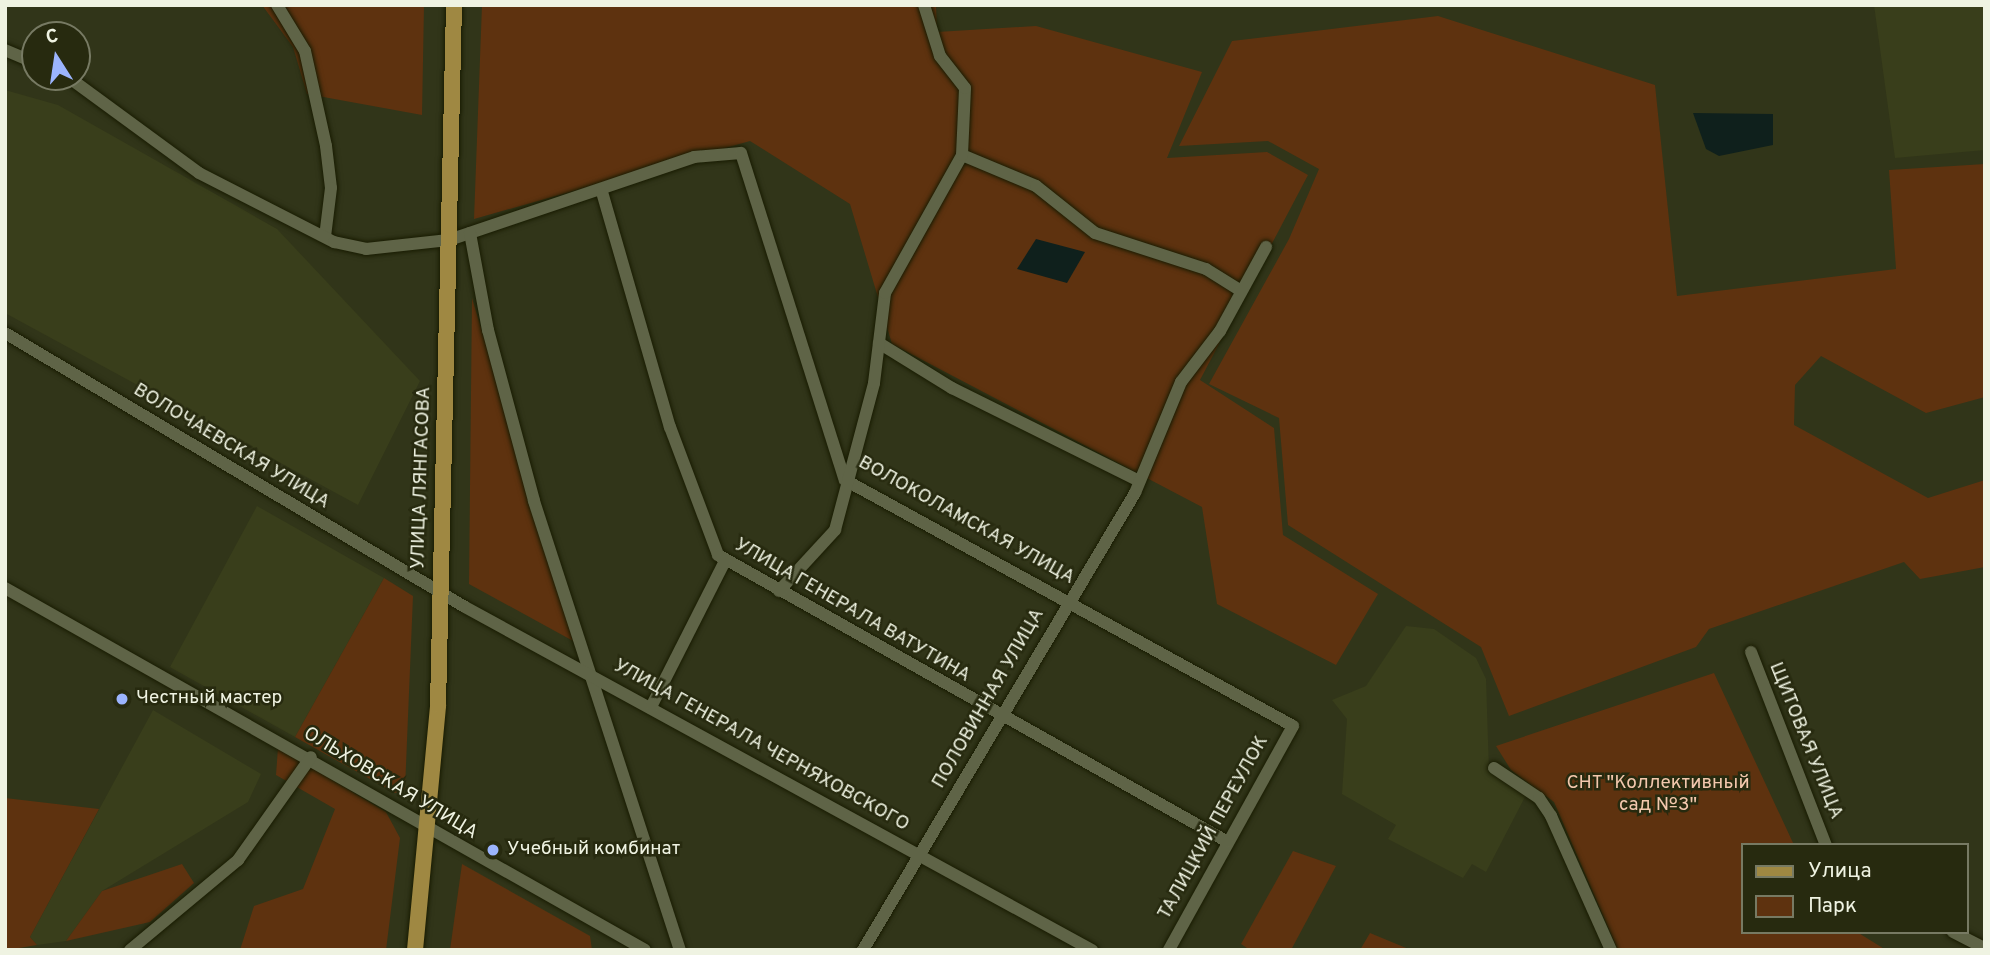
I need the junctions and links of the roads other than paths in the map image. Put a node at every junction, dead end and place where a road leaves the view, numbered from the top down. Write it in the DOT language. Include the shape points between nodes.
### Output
graph roads {
  1 [pos="277,5"];
  2 [pos="454,5"];
  3 [pos="924,5"];
  4 [pos="87,91"];
  5 [pos="962,155"];
  6 [pos="602,192"];
  7 [pos="470,233"];
  8 [pos="326,237"];
  9 [pos="449,240"];
  10 [pos="1266,247"];
  11 [pos="1238,289"];
  12 [pos="5,333"];
  13 [pos="879,343"];
  14 [pos="845,480"];
  15 [pos="1139,481"];
  16 [pos="725,561"];
  17 [pos="5,588"];
  18 [pos="440,590"];
  19 [pos="779,591"];
  20 [pos="1069,600"];
  21 [pos="1751,652"];
  22 [pos="594,673"];
  23 [pos="652,705"];
  24 [pos="1001,718"];
  25 [pos="1293,726"];
  26 [pos="310,757"];
  27 [pos="1494,768"];
  28 [pos="430,831"];
  29 [pos="1228,842"];
  30 [pos="1825,843"];
  31 [pos="915,855"];
  32 [pos="1957,934"];
  33 [pos="1985,948"];
  34 [pos="130,950"];
  35 [pos="415,950"];
  36 [pos="645,950"];
  37 [pos="680,950"];
  38 [pos="863,950"];
  39 [pos="1092,950"];
  40 [pos="1169,950"];
  41 [pos="1611,950"];
  1 -- 8 [label="street" via="305,51 326,146 331,188"];
  2 -- 9 [label="main road, УЛИЦА ЛЯНГАСОВА"];
  3 -- 5 [label="street" via="940,55 965,88"];
  4 -- 8 [label="street" via="199,173"];
  5 -- 11 [label="street" via="1036,186 1095,233 1206,269"];
  5 -- 13 [label="street" via="885,293"];
  6 -- 7 [label="street"];
  6 -- 14 [label="street, ВОЛОКОЛАМСКАЯ УЛИЦА" via="694,157 741,153"];
  6 -- 16 [label="street, УЛИЦА ГЕНЕРАЛА ВАТУТИНА" via="670,427 718,555"];
  7 -- 9 [label="street"];
  7 -- 22 [label="street, УЛИЦА ГЕНЕРАЛА ЧЕРНЯХОВСКОГО" via="488,330 534,500"];
  8 -- 9 [label="street" via="366,248"];
  9 -- 18 [label="main road, УЛИЦА ЛЯНГАСОВА"];
  10 -- 11 [label="street, ПОЛОВИННАЯ УЛИЦА"];
  11 -- 15 [label="street, ПОЛОВИННАЯ УЛИЦА" via="1220,331 1181,382"];
  12 -- 18 [label="street, ВОЛОЧАЕВСКАЯ УЛИЦА"];
  13 -- 14 [label="street" via="874,383"];
  13 -- 15 [label="street" via="952,388"];
  14 -- 19 [label="street" via="835,530"];
  14 -- 20 [label="street, ВОЛОКОЛАМСКАЯ УЛИЦА"];
  15 -- 20 [label="street, ПОЛОВИННАЯ УЛИЦА"];
  16 -- 19 [label="street, УЛИЦА ГЕНЕРАЛА ВАТУТИНА"];
  16 -- 23 [label="street"];
  17 -- 26 [label="street, ОЛЬХОВСКАЯ УЛИЦА"];
  18 -- 22 [label="street, ВОЛОЧАЕВСКАЯ УЛИЦА"];
  18 -- 28 [label="main road, УЛИЦА ЛЯНГАСОВА"];
  19 -- 24 [label="street, УЛИЦА ГЕНЕРАЛА ВАТУТИНА"];
  20 -- 24 [label="street, ПОЛОВИННАЯ УЛИЦА"];
  20 -- 25 [label="street, ВОЛОКОЛАМСКАЯ УЛИЦА"];
  21 -- 30 [label="street, ЩИТОВАЯ УЛИЦА"];
  22 -- 23 [label="street, УЛИЦА ГЕНЕРАЛА ЧЕРНЯХОВСКОГО"];
  22 -- 37 [label="street"];
  23 -- 31 [label="street, УЛИЦА ГЕНЕРАЛА ЧЕРНЯХОВСКОГО"];
  24 -- 29 [label="street, УЛИЦА ГЕНЕРАЛА ВАТУТИНА"];
  24 -- 31 [label="street, ПОЛОВИННАЯ УЛИЦА" via="935,832"];
  25 -- 29 [label="street, ТАЛИЦКИЙ ПЕРЕУЛОК"];
  26 -- 28 [label="street, ОЛЬХОВСКАЯ УЛИЦА"];
  26 -- 34 [label="street" via="239,860"];
  27 -- 41 [label="street" via="1539,798 1552,816"];
  28 -- 35 [label="main road, УЛИЦА ЛЯНГАСОВА"];
  28 -- 36 [label="street, ОЛЬХОВСКАЯ УЛИЦА"];
  29 -- 40 [label="street, ТАЛИЦКИЙ ПЕРЕУЛОК"];
  31 -- 38 [label="street, ПОЛОВИННАЯ УЛИЦА"];
  31 -- 39 [label="street, УЛИЦА ГЕНЕРАЛА ЧЕРНЯХОВСКОГО"];
  32 -- 33 [label="street"];
}
